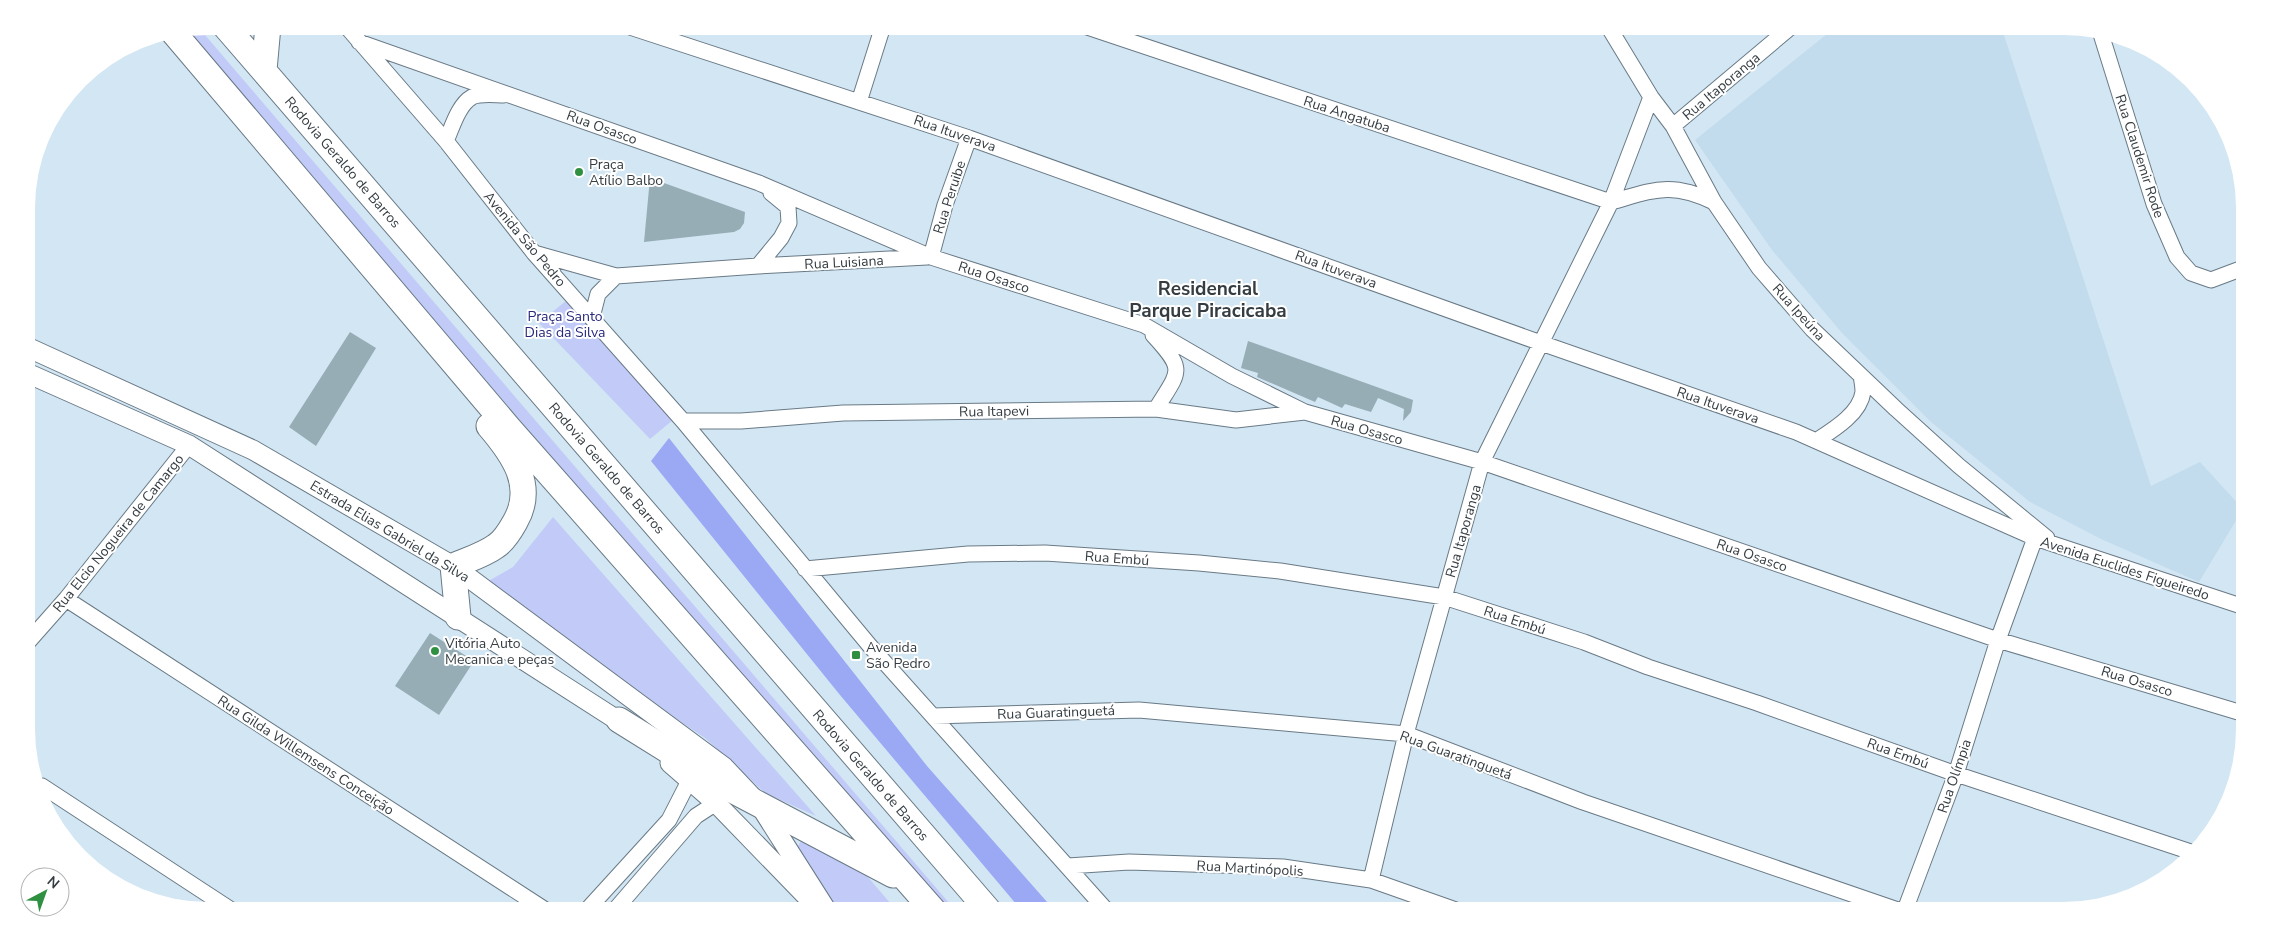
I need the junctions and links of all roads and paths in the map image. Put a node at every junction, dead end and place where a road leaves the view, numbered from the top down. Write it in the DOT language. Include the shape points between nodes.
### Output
graph roads {
  1 [pos="233,35"];
  2 [pos="267,35"];
  3 [pos="353,35"];
  4 [pos="655,35"];
  5 [pos="880,35"];
  6 [pos="1111,35"];
  7 [pos="1611,35"];
  8 [pos="1781,35"];
  9 [pos="178,37"];
  10 [pos="2103,40"];
  11 [pos="358,42"];
  12 [pos="264,70"];
  13 [pos="510,94"];
  14 [pos="1651,97"];
  15 [pos="859,102"];
  16 [pos="1673,126"];
  17 [pos="969,138"];
  18 [pos="446,141"];
  19 [pos="759,183"];
  20 [pos="1611,202"];
  21 [pos="1714,202"];
  22 [pos="534,253"];
  23 [pos="930,257"];
  24 [pos="758,266"];
  25 [pos="2236,271"];
  26 [pos="616,276"];
  27 [pos="404,306"];
  28 [pos="592,317"];
  29 [pos="1144,325"];
  30 [pos="1541,343"];
  31 [pos="35,351"];
  32 [pos="1861,376"];
  33 [pos="35,377"];
  34 [pos="1156,409"];
  35 [pos="1305,412"];
  36 [pos="683,421"];
  37 [pos="1816,441"];
  38 [pos="189,445"];
  39 [pos="1482,462"];
  40 [pos="2035,538"];
  41 [pos="2055,544"];
  42 [pos="454,566"];
  43 [pos="805,569"];
  44 [pos="66,598"];
  45 [pos="1444,598"];
  46 [pos="2236,604"];
  47 [pos="458,617"];
  48 [pos="35,634"];
  49 [pos="1998,640"];
  50 [pos="2236,711"];
  51 [pos="933,716"];
  52 [pos="619,720"];
  53 [pos="1406,734"];
  54 [pos="1956,774"];
  55 [pos="690,779"];
  56 [pos="46,789"];
  57 [pos="716,803"];
  58 [pos="759,804"];
  59 [pos="2186,850"];
  60 [pos="1068,866"];
  61 [pos="1371,880"];
  62 [pos="907,882"];
  63 [pos="219,902"];
  64 [pos="533,902"];
  65 [pos="594,902"];
  66 [pos="622,902"];
  67 [pos="812,902"];
  68 [pos="821,902"];
  69 [pos="926,902"];
  70 [pos="981,902"];
  71 [pos="1099,902"];
  72 [pos="1433,902"];
  73 [pos="1875,902"];
  74 [pos="1908,902"];
  1 -- 12 [label="highway, Rodovia Geraldo de Barros"];
  2 -- 12 [label="highway"];
  3 -- 11 [label="street, Avenida São Pedro"];
  4 -- 15 [label="street, Rua Ituverava"];
  5 -- 15 [label="street"];
  6 -- 20 [label="street, Rua Angatuba"];
  7 -- 14 [label="street, Rua Ipeúna"];
  8 -- 16 [label="street, Rua Itaporanga"];
  9 -- 27 [label="highway"];
  10 -- 25 [label="street, Rua Claudemir Rode" via="2154,204 2177,257 2190,273 2211,280"];
  11 -- 13 [label="street, Rua Osasco"];
  11 -- 18 [label="street, Avenida São Pedro"];
  12 -- 70 [label="highway, Rodovia Geraldo de Barros"];
  13 -- 18 [label="street, Rua Osasco" via="473,96 456,118"];
  13 -- 19 [label="street, Rua Osasco"];
  14 -- 16 [label="street, Rua Ipeúna"];
  14 -- 20 [label="street, Rua Itaporanga"];
  15 -- 17 [label="street, Rua Ituverava"];
  16 -- 21 [label="street, Rua Ipeúna"];
  17 -- 23 [label="street, Rua Peruibe" via="944,205"];
  17 -- 30 [label="street, Rua Ituverava"];
  18 -- 22 [label="street, Avenida São Pedro"];
  19 -- 23 [label="street, Rua Osasco"];
  19 -- 24 [label="street" via="788,207 789,223"];
  20 -- 21 [label="street" via="1666,188 1693,192"];
  20 -- 30 [label="street, Rua Itaporanga"];
  21 -- 32 [label="street, Rua Ipeúna" via="1759,268 1812,329"];
  22 -- 26 [label="street, Rua Luisiana"];
  22 -- 28 [label="street, Avenida São Pedro"];
  23 -- 24 [label="street, Rua Luisiana"];
  23 -- 29 [label="street, Rua Osasco"];
  24 -- 26 [label="street, Rua Luisiana"];
  26 -- 28 [label="street" via="598,294"];
  27 -- 42 [label="highway" via="429,354 496,435 520,473 525,490 521,511 510,531 496,546"];
  27 -- 62 [label="highway"];
  28 -- 36 [label="street, Avenida São Pedro"];
  29 -- 34 [label="street" via="1174,358 1176,376"];
  29 -- 35 [label="street, Rua Osasco" via="1232,376"];
  30 -- 37 [label="street, Rua Ituverava"];
  30 -- 39 [label="street, Rua Itaporanga"];
  31 -- 42 [label="street, Estrada Elias Gabriel da Silva" via="253,450"];
  32 -- 37 [label="street" via="1862,393 1858,406 1836,428"];
  32 -- 41 [label="street, Rua Ipeúna" via="1959,466"];
  33 -- 38 [label="street"];
  34 -- 35 [label="street, Rua Itapevi" via="1236,420"];
  34 -- 36 [label="street, Rua Itapevi" via="843,413 740,421"];
  35 -- 39 [label="street, Rua Osasco"];
  36 -- 43 [label="street, Avenida São Pedro"];
  37 -- 40 [label="street, Rua Ituverava"];
  38 -- 44 [label="street, Rua Elcio Nogueira de Camargo"];
  38 -- 47 [label="street"];
  39 -- 45 [label="street, Rua Itaporanga"];
  39 -- 49 [label="street, Rua Osasco"];
  40 -- 41 [label="street, Avenida Euclides Figueiredo"];
  40 -- 49 [label="street, Rua Olímpia"];
  41 -- 46 [label="street, Avenida Euclides Figueiredo"];
  42 -- 47 [label="highway"];
  42 -- 58 [label="street, Estrada Elias Gabriel da Silva" via="724,766"];
  43 -- 45 [label="street, Rua Embú" via="968,554 1045,553 1280,571"];
  43 -- 51 [label="street, Avenida São Pedro"];
  44 -- 48 [label="street, Rua Elcio Nogueira de Camargo"];
  44 -- 64 [label="street, Rua Gilda Willemsens Conceição"];
  45 -- 53 [label="street, Rua Itaporanga"];
  45 -- 54 [label="street, Rua Embú" via="1584,642"];
  47 -- 52 [label="street"];
  49 -- 50 [label="street, Rua Osasco"];
  49 -- 54 [label="street, Rua Olímpia"];
  51 -- 53 [label="street, Rua Guaratinguetá" via="1139,710"];
  51 -- 60 [label="street, Avenida São Pedro"];
  52 -- 55 [label="street"];
  52 -- 58 [label="highway"];
  53 -- 61 [label="street, Rua Itaporanga"];
  53 -- 73 [label="street, Rua Guaratinguetá" via="1584,802"];
  54 -- 59 [label="street, Rua Embú"];
  54 -- 74 [label="street, Rua Olímpia"];
  55 -- 57 [label="street"];
  55 -- 65 [label="street" via="669,820"];
  56 -- 63 [label="street"];
  57 -- 66 [label="street" via="696,816"];
  57 -- 67 [label="street"];
  58 -- 62 [label="highway"];
  58 -- 68 [label="street, Estrada Elias Gabriel da Silva"];
  60 -- 61 [label="street, Rua Martinópolis" via="1129,862 1283,867"];
  60 -- 71 [label="street, Avenida São Pedro"];
  61 -- 72 [label="street, Rua Martinópolis"];
  62 -- 69 [label="highway"];
}
